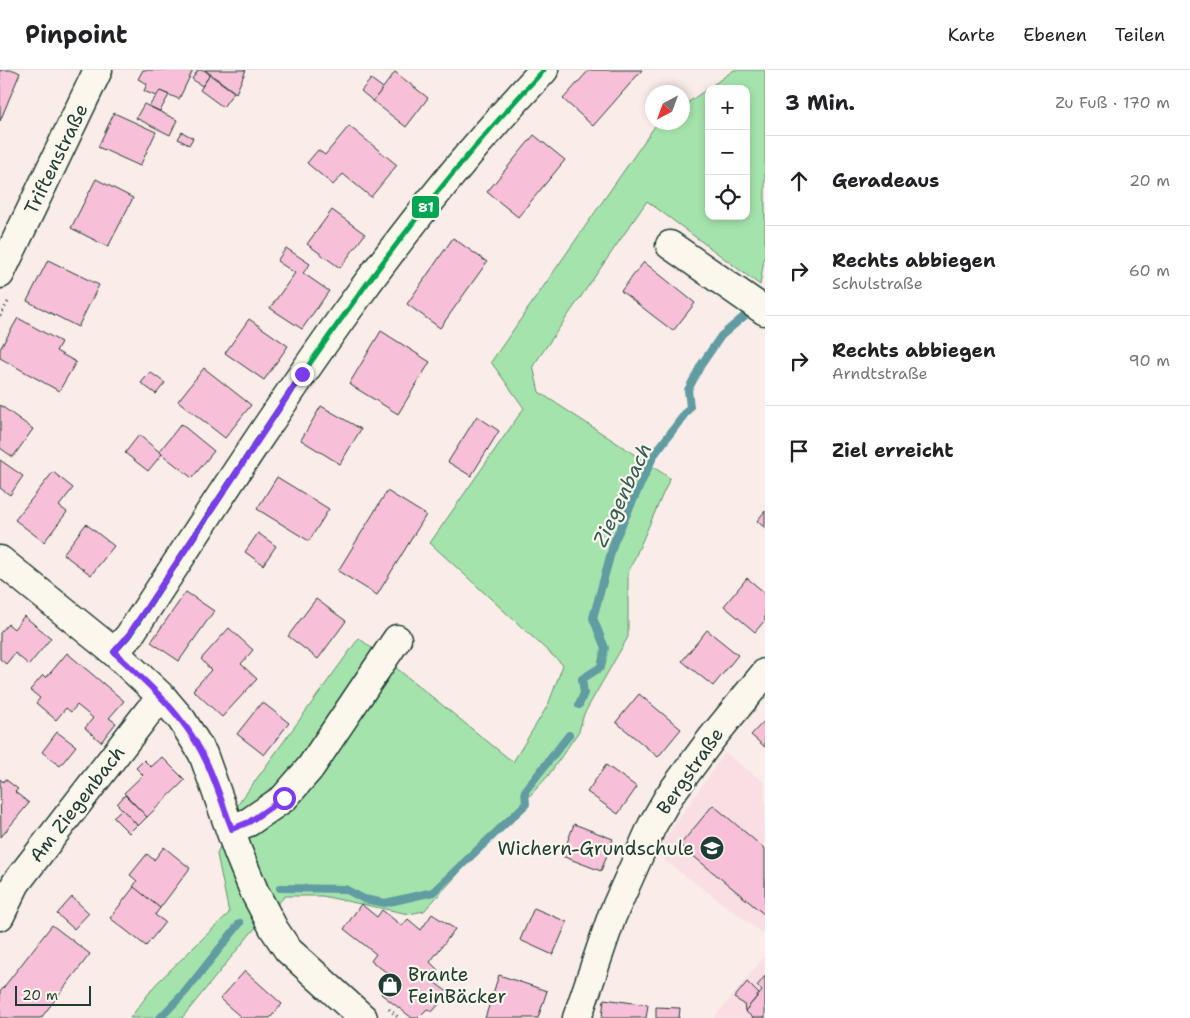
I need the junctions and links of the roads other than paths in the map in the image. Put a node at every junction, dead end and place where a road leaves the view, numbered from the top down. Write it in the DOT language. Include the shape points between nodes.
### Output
graph roads {
  1 [pos="98,70"];
  2 [pos="544,70"];
  3 [pos="670,246"];
  4 [pos="3,258"];
  5 [pos="765,311"];
  6 [pos="0,560"];
  7 [pos="397,639"];
  8 [pos="114,652"];
  9 [pos="765,673"];
  10 [pos="164,698"];
  11 [pos="232,829"];
  12 [pos="0,916"];
  13 [pos="363,1018"];
  14 [pos="577,1018"];
  1 -- 4 [label="street, Triftenstraße"];
  2 -- 8 [label="street" via="491,126 360,293 302,374 128,636"];
  3 -- 5 [label="street"];
  6 -- 8 [label="street"];
  7 -- 11 [label="street" via="310,768 284,798 249,822"];
  8 -- 10 [label="street"];
  9 -- 14 [label="street, Bergstraße" via="669,796 652,826 612,916"];
  10 -- 11 [label="street" via="203,754"];
  10 -- 12 [label="street, Am Ziegenbach" via="149,711 16,882"];
  11 -- 13 [label="street" via="254,891 288,950"];
}
